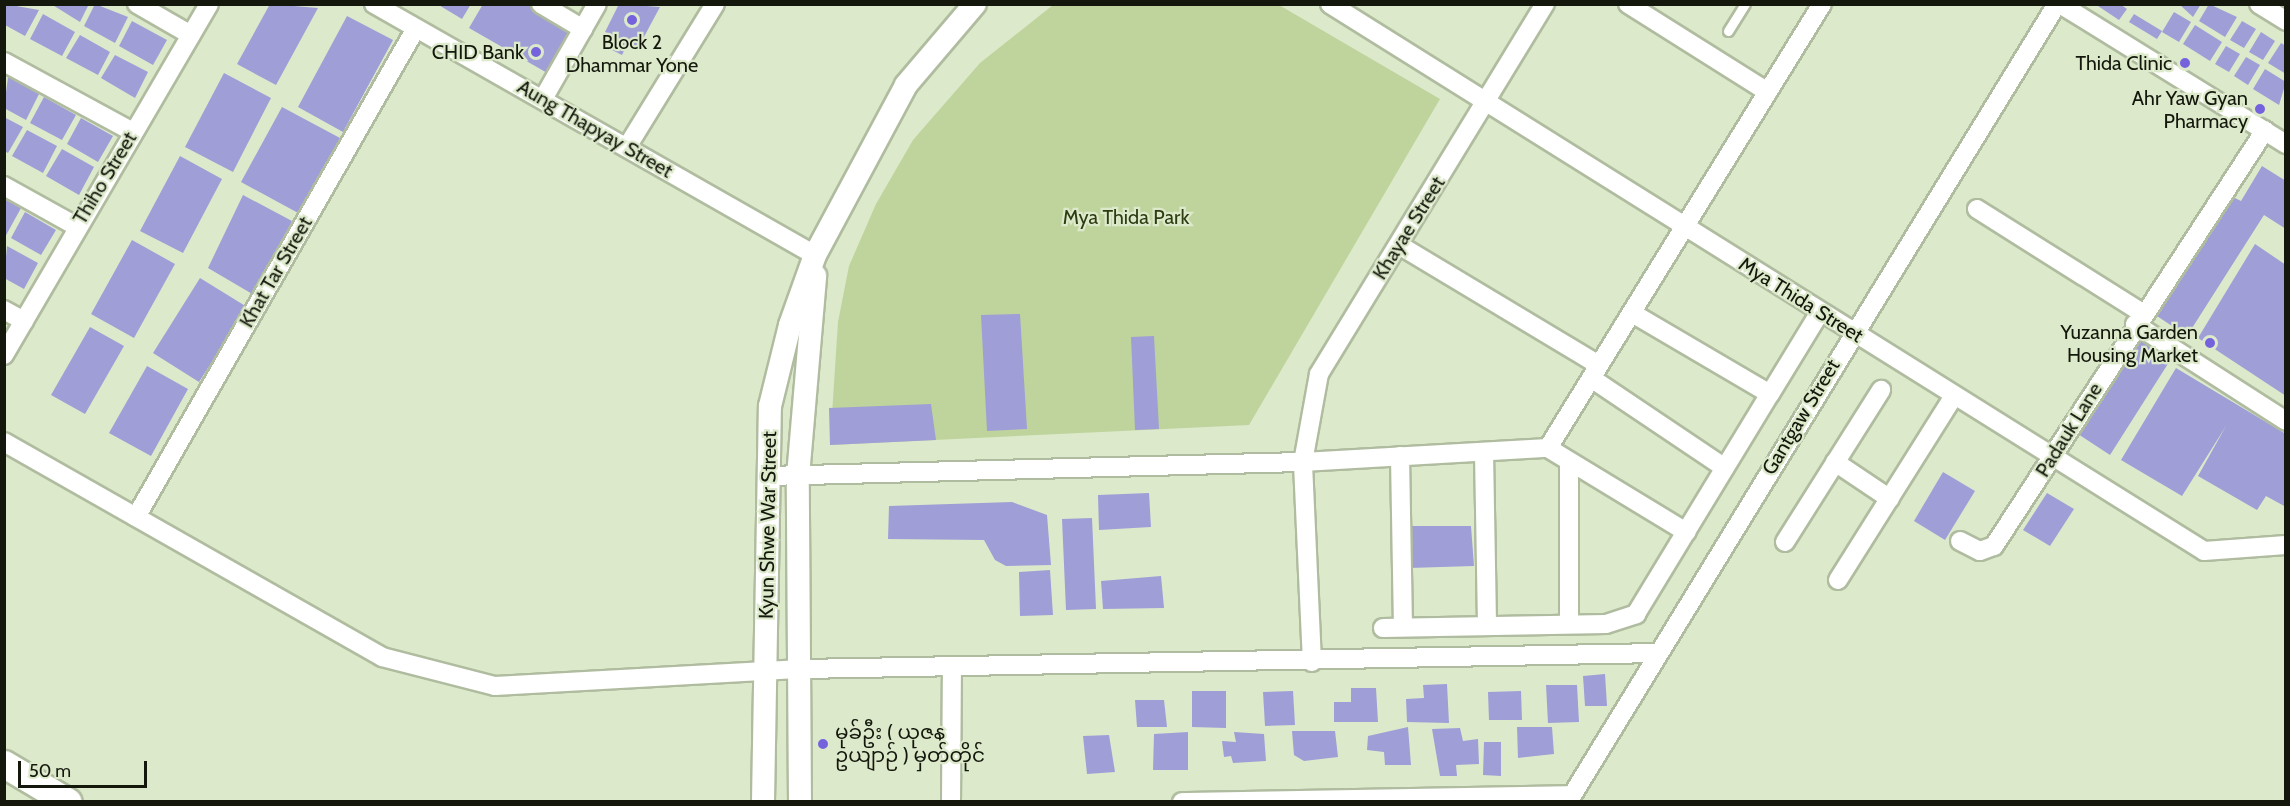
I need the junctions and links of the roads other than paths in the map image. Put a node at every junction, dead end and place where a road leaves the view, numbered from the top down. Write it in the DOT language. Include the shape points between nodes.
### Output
graph roads {
  1 [pos="137,4"];
  2 [pos="209,4"];
  3 [pos="374,4"];
  4 [pos="541,4"];
  5 [pos="597,4"];
  6 [pos="975,4"];
  7 [pos="1330,4"];
  8 [pos="1545,4"];
  9 [pos="1628,4"];
  10 [pos="1746,4"];
  11 [pos="1822,4"];
  12 [pos="2058,4"];
  13 [pos="2259,4"];
  14 [pos="707,7"];
  15 [pos="2286,21"];
  16 [pos="416,28"];
  17 [pos="581,28"];
  18 [pos="1728,31"];
  19 [pos="191,35"];
  20 [pos="4,63"];
  21 [pos="1768,92"];
  22 [pos="543,99"];
  23 [pos="1486,103"];
  24 [pos="2265,131"];
  25 [pos="133,132"];
  26 [pos="2286,144"];
  27 [pos="627,147"];
  28 [pos="4,186"];
  29 [pos="1977,209"];
  30 [pos="76,226"];
  31 [pos="1686,227"];
  32 [pos="1399,245"];
  33 [pos="815,255"];
  34 [pos="4,310"];
  35 [pos="1820,312"];
  36 [pos="1632,313"];
  37 [pos="2140,319"];
  38 [pos="24,321"];
  39 [pos="1853,332"];
  40 [pos="4,354"];
  41 [pos="1595,372"];
  42 [pos="1881,390"];
  43 [pos="1770,394"];
  44 [pos="1954,396"];
  45 [pos="2286,421"];
  46 [pos="4,442"];
  47 [pos="1548,448"];
  48 [pos="1484,452"];
  49 [pos="1400,456"];
  50 [pos="2053,457"];
  51 [pos="1303,462"];
  52 [pos="1835,462"];
  53 [pos="1569,463"];
  54 [pos="1725,468"];
  55 [pos="766,476"];
  56 [pos="798,476"];
  57 [pos="1890,499"];
  58 [pos="136,517"];
  59 [pos="1686,532"];
  60 [pos="1960,541"];
  61 [pos="1785,542"];
  62 [pos="2286,545"];
  63 [pos="1838,580"];
  64 [pos="1569,624"];
  65 [pos="1487,625"];
  66 [pos="1403,627"];
  67 [pos="1383,628"];
  68 [pos="1658,653"];
  69 [pos="1312,662"];
  70 [pos="951,666"];
  71 [pos="802,669"];
  72 [pos="766,671"];
  73 [pos="4,764"];
  74 [pos="1569,798"];
  75 [pos="69,801"];
  76 [pos="763,801"];
  77 [pos="800,801"];
  78 [pos="951,801"];
  79 [pos="1182,801"];
  1 -- 19 [label="street"];
  2 -- 19 [label="street, Thiho Street"];
  3 -- 16 [label="street, Aung Thapyay Street"];
  4 -- 17 [label="street"];
  5 -- 17 [label="street"];
  6 -- 33 [label="street, Kyun Shwe War Street" via="906,85"];
  7 -- 23 [label="street, Mya Thida Street"];
  8 -- 23 [label="street, Khayae Street"];
  9 -- 21 [label="street"];
  10 -- 18 [label="lane"];
  11 -- 21 [label="street"];
  12 -- 24 [label="street"];
  12 -- 39 [label="street, Gantgaw Street"];
  13 -- 15 [label="street"];
  14 -- 27 [label="street"];
  16 -- 22 [label="street, Aung Thapyay Street"];
  16 -- 58 [label="street, Khat Tar Street"];
  17 -- 22 [label="street"];
  19 -- 25 [label="street, Thiho Street"];
  20 -- 25 [label="street"];
  21 -- 31 [label="street"];
  22 -- 27 [label="street, Aung Thapyay Street"];
  23 -- 31 [label="street, Mya Thida Street"];
  23 -- 32 [label="street, Khayae Street"];
  24 -- 26 [label="street"];
  24 -- 37 [label="street, Padauk Lane"];
  25 -- 30 [label="street, Thiho Street"];
  27 -- 33 [label="street, Aung Thapyay Street"];
  28 -- 30 [label="street"];
  29 -- 37 [label="street"];
  30 -- 38 [label="street, Thiho Street"];
  31 -- 35 [label="street, Mya Thida Street"];
  31 -- 36 [label="street"];
  32 -- 41 [label="street"];
  32 -- 51 [label="street, Khayae Street" via="1319,374"];
  33 -- 55 [label="street, Kyun Shwe War Street" via="770,406"];
  33 -- 56 [label="street, Kyun Shwe War Street"];
  34 -- 38 [label="street"];
  35 -- 39 [label="street, Mya Thida Street"];
  35 -- 43 [label="street"];
  36 -- 41 [label="street"];
  36 -- 43 [label="street"];
  37 -- 45 [label="street"];
  37 -- 50 [label="street, Padauk Lane"];
  38 -- 40 [label="street, Thiho Street"];
  39 -- 44 [label="street, Mya Thida Street"];
  39 -- 68 [label="street, Gantgaw Street"];
  41 -- 47 [label="street"];
  41 -- 54 [label="street"];
  42 -- 52 [label="street"];
  43 -- 54 [label="street"];
  44 -- 50 [label="street, Mya Thida Street"];
  44 -- 57 [label="street"];
  46 -- 58 [label="street"];
  47 -- 48 [label="street"];
  47 -- 53 [label="street"];
  48 -- 49 [label="street"];
  48 -- 65 [label="street"];
  49 -- 51 [label="street"];
  49 -- 66 [label="street"];
  50 -- 60 [label="street, Padauk Lane" via="1994,546 1980,551"];
  50 -- 62 [label="street, Mya Thida Street" via="2204,551"];
  51 -- 56 [label="street"];
  51 -- 69 [label="street, Khayae Street"];
  52 -- 57 [label="street"];
  52 -- 61 [label="street"];
  53 -- 59 [label="street"];
  53 -- 64 [label="street"];
  54 -- 59 [label="street"];
  55 -- 56 [label="street"];
  55 -- 72 [label="street, Kyun Shwe War Street"];
  56 -- 71 [label="street, Kyun Shwe War Street"];
  57 -- 63 [label="street"];
  58 -- 72 [label="street" via="382,657 438,675 495,686"];
  59 -- 64 [label="street" via="1636,614 1606,624"];
  64 -- 65 [label="street"];
  65 -- 66 [label="street"];
  66 -- 67 [label="street"];
  68 -- 69 [label="street"];
  68 -- 74 [label="street, Gantgaw Street"];
  69 -- 70 [label="street"];
  70 -- 71 [label="street"];
  70 -- 78 [label="street"];
  71 -- 72 [label="street"];
  71 -- 77 [label="street, Kyun Shwe War Street"];
  72 -- 76 [label="street, Kyun Shwe War Street"];
  73 -- 75 [label="main road"];
  74 -- 79 [label="street"];
}
